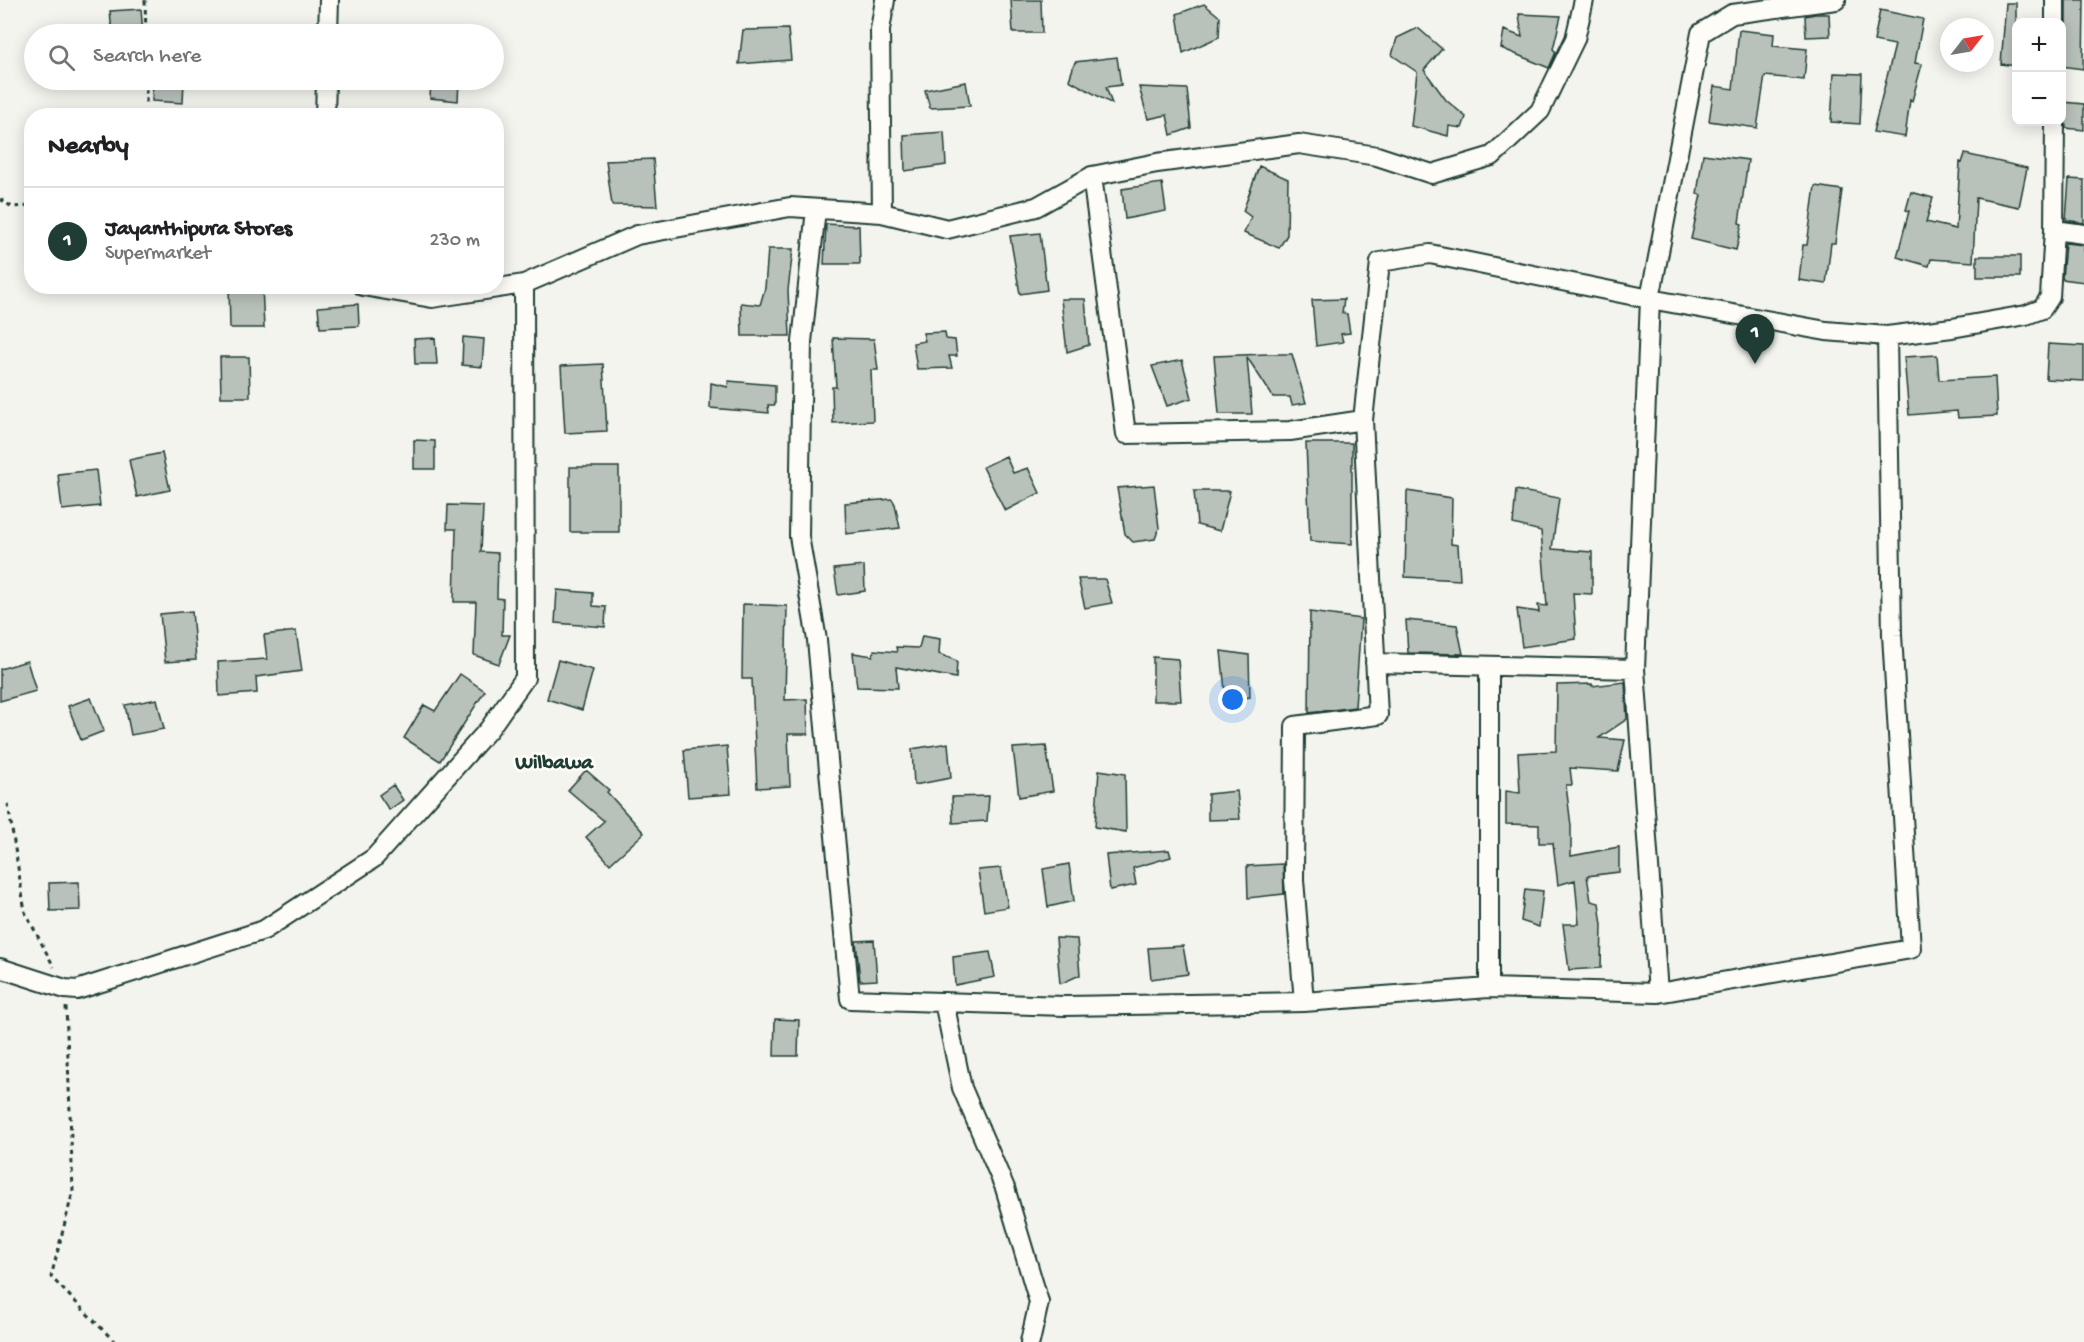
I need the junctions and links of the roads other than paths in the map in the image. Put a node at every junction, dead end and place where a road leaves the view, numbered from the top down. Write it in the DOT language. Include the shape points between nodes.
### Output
graph roads {
  1 [pos="329,0"];
  2 [pos="885,0"];
  3 [pos="1584,0"];
  4 [pos="1836,0"];
  5 [pos="2055,0"];
  6 [pos="2055,18"];
  7 [pos="328,24"];
  8 [pos="326,90"];
  9 [pos="325,108"];
  10 [pos="2055,126"];
  11 [pos="1092,176"];
  12 [pos="816,209"];
  13 [pos="882,213"];
  14 [pos="2054,230"];
  15 [pos="2084,234"];
  16 [pos="524,284"];
  17 [pos="504,287"];
  18 [pos="409,294"];
  19 [pos="458,294"];
  20 [pos="1650,299"];
  21 [pos="1887,336"];
  22 [pos="1364,420"];
  23 [pos="1375,663"];
  24 [pos="1488,666"];
  25 [pos="1635,669"];
  26 [pos="0,968"];
  27 [pos="1489,988"];
  28 [pos="1658,993"];
  29 [pos="944,1002"];
  30 [pos="1304,1002"];
  31 [pos="1030,1342"];
  1 -- 7 [label="street"];
  2 -- 13 [label="street" via="880,30"];
  3 -- 11 [label="street" via="1575,39 1540,111 1492,156 1432,174 1377,156 1299,144"];
  4 -- 20 [label="street" via="1732,14 1701,33"];
  5 -- 6 [label="street"];
  8 -- 9 [label="street"];
  10 -- 14 [label="street"];
  11 -- 13 [label="street" via="1036,207 947,229"];
  11 -- 22 [label="street" via="1126,434 1290,431"];
  12 -- 13 [label="street"];
  12 -- 16 [label="street" via="790,207 637,235"];
  12 -- 29 [label="street" via="802,342 799,536 817,640 850,999"];
  14 -- 15 [label="street"];
  14 -- 21 [label="street" via="2050,297 2042,309 1952,328"];
  16 -- 17 [label="street"];
  16 -- 26 [label="street" via="525,678 489,729 374,858 264,930 77,990"];
  18 -- 19 [label="street" via="432,298"];
  20 -- 21 [label="street" via="1827,331"];
  20 -- 22 [label="street" via="1430,254 1380,262"];
  20 -- 25 [label="street"];
  21 -- 28 [label="street" via="1892,635 1911,949"];
  22 -- 23 [label="street"];
  23 -- 24 [label="street"];
  23 -- 30 [label="street" via="1378,715 1295,726 1294,880"];
  24 -- 25 [label="street"];
  24 -- 27 [label="street"];
  25 -- 28 [label="street"];
  27 -- 28 [label="street"];
  27 -- 30 [label="street"];
  29 -- 30 [label="street" via="1065,1006"];
  29 -- 31 [label="street" via="962,1088 1005,1188 1039,1302"];
}
